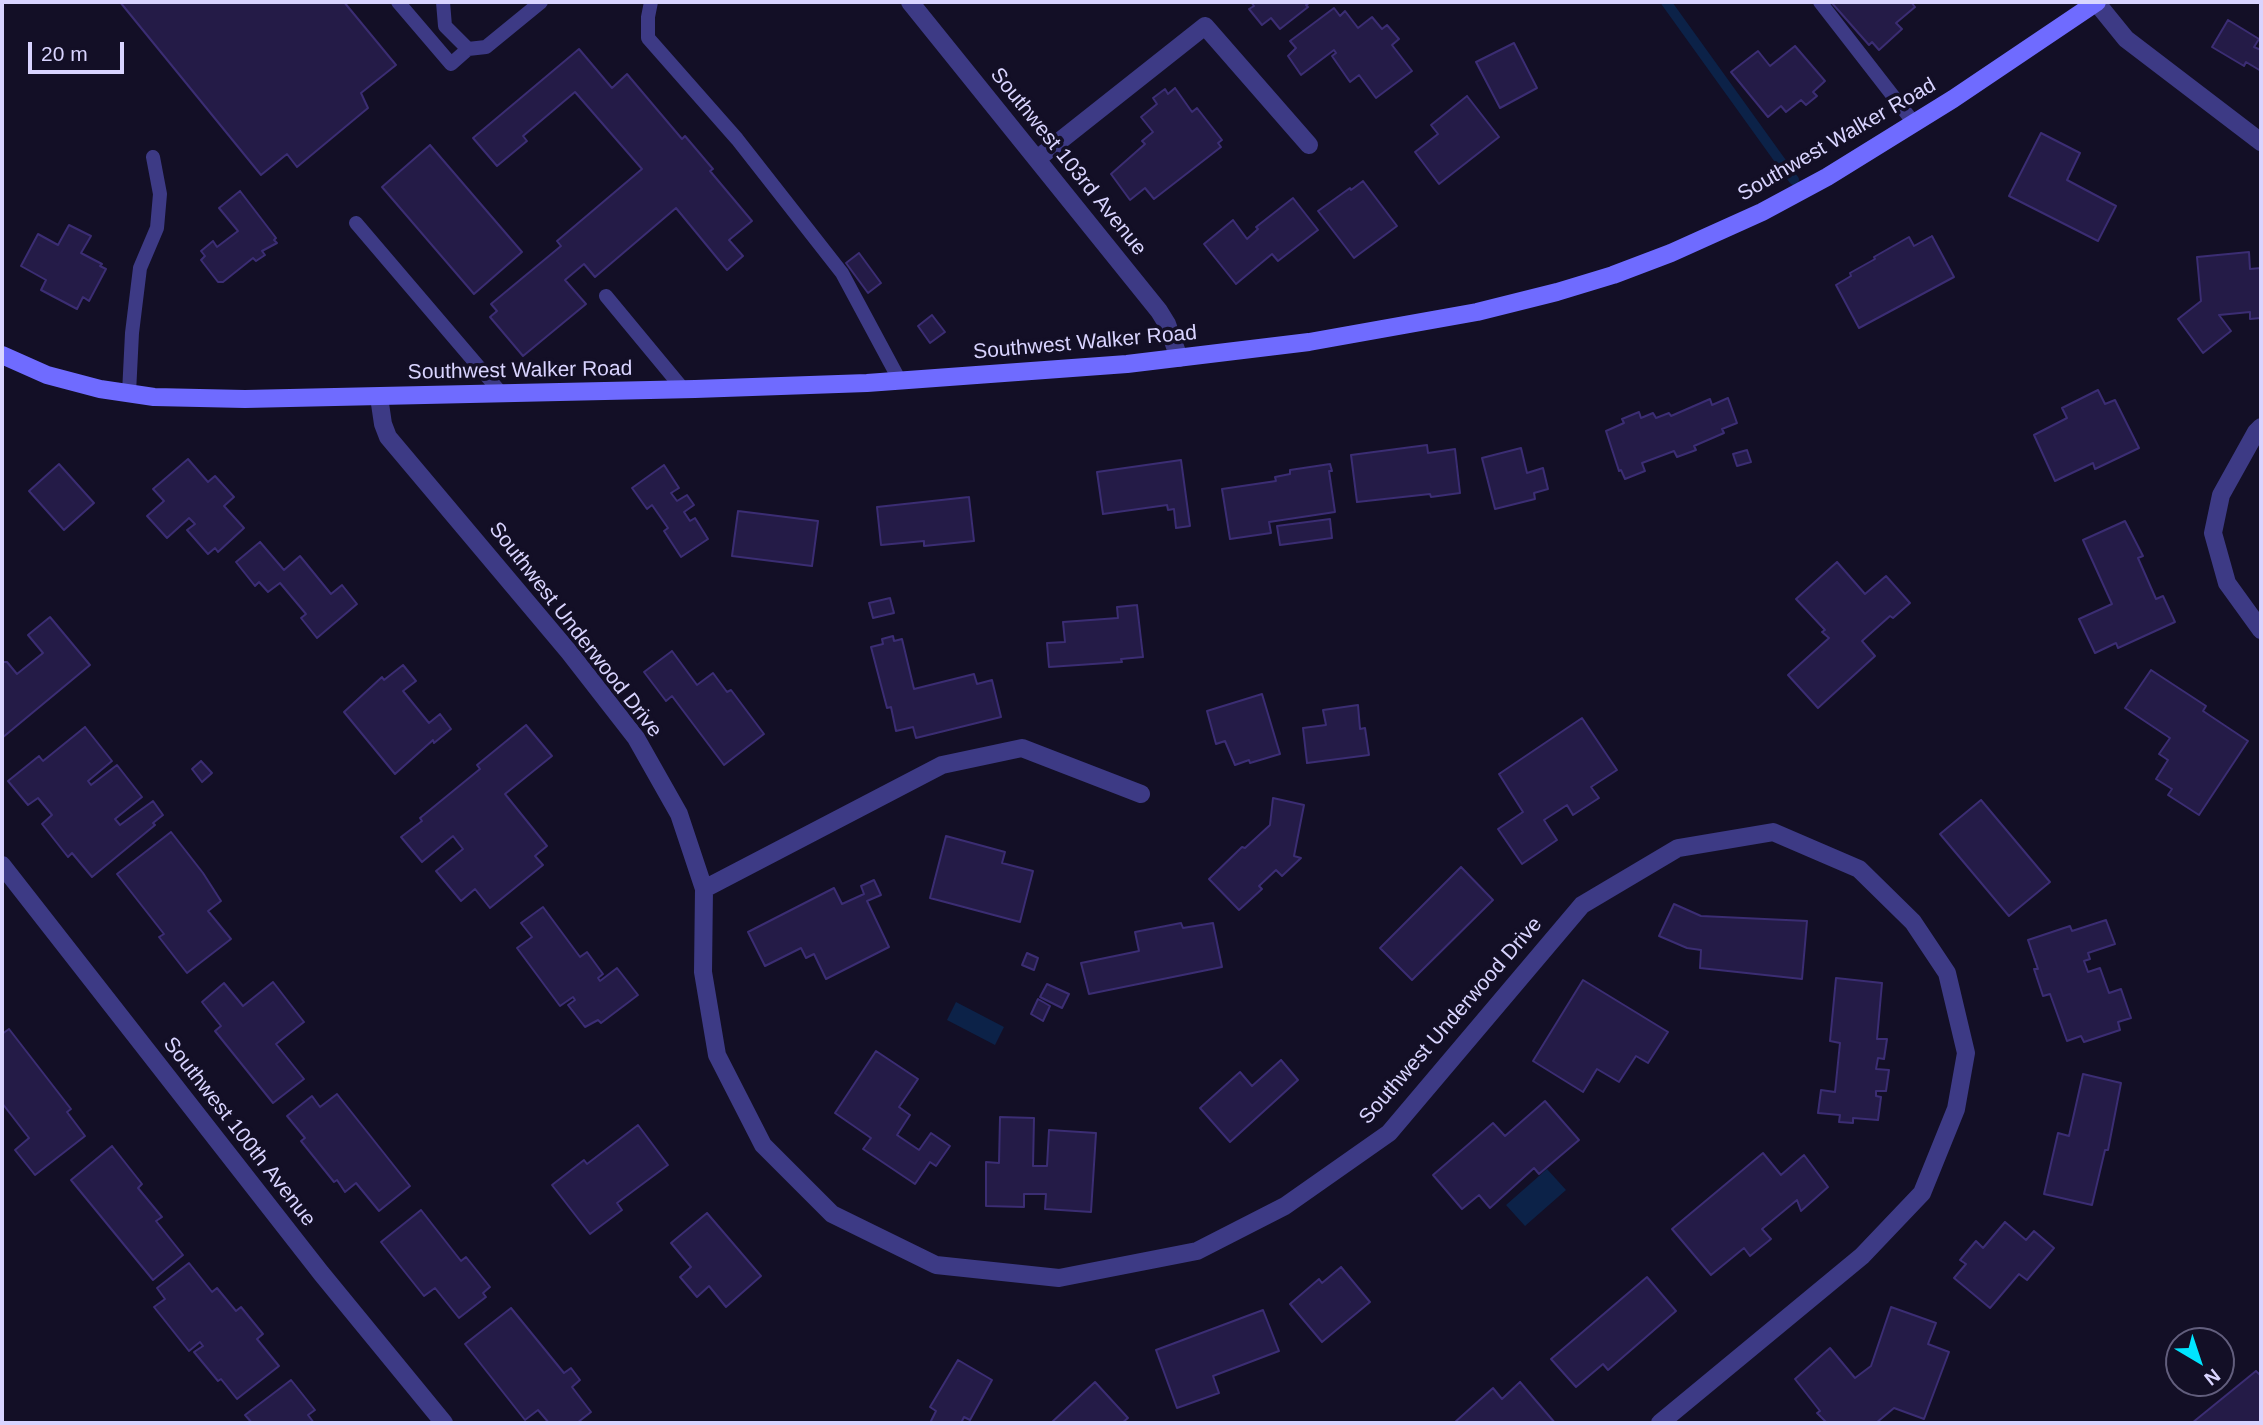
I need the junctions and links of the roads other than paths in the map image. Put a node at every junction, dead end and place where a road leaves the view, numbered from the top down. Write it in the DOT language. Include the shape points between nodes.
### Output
graph roads {
  1 [pos="398,2"];
  2 [pos="443,2"];
  3 [pos="541,2"];
  4 [pos="651,2"];
  5 [pos="910,2"];
  6 [pos="1820,2"];
  7 [pos="2097,2"];
  8 [pos="468,49"];
  9 [pos="1914,123"];
  10 [pos="2261,142"];
  11 [pos="1309,145"];
  12 [pos="153,157"];
  13 [pos="1037,159"];
  14 [pos="356,223"];
  15 [pos="606,296"];
  16 [pos="2,355"];
  17 [pos="1179,358"];
  18 [pos="900,381"];
  19 [pos="683,389"];
  20 [pos="129,393"];
  21 [pos="502,394"];
  22 [pos="379,397"];
  23 [pos="2261,427"];
  24 [pos="2261,630"];
  25 [pos="1141,794"];
  26 [pos="2,866"];
  27 [pos="704,889"];
  28 [pos="444,1423"];
  29 [pos="1660,1423"];
  1 -- 8 [label="lane" via="451,64"];
  2 -- 8 [label="lane" via="445,26"];
  3 -- 8 [label="lane" via="486,47"];
  4 -- 18 [label="lane" via="648,38 737,139 842,273"];
  5 -- 13 [label="street, Southwest 103rd Avenue"];
  6 -- 9 [label="lane"];
  7 -- 9 [label="main road, Southwest Walker Road"];
  7 -- 10 [label="street" via="2126,39"];
  9 -- 17 [label="main road, Southwest Walker Road" via="1762,212 1613,275 1477,312 1310,342"];
  11 -- 13 [label="street" via="1205,26"];
  12 -- 20 [label="lane" via="160,194 157,228 140,268"];
  13 -- 17 [label="street, Southwest 103rd Avenue" via="1159,312"];
  14 -- 21 [label="lane"];
  15 -- 19 [label="lane"];
  16 -- 20 [label="main road, Southwest Walker Road" via="47,375"];
  17 -- 18 [label="main road, Southwest Walker Road"];
  18 -- 19 [label="main road, Southwest Walker Road"];
  19 -- 21 [label="main road, Southwest Walker Road"];
  20 -- 22 [label="main road, Southwest Walker Road" via="232,399"];
  21 -- 22 [label="main road, Southwest Walker Road"];
  22 -- 27 [label="street, Southwest Underwood Drive" via="388,437 636,738 679,814"];
  23 -- 24 [label="street" via="2221,495 2213,533 2227,583"];
  25 -- 27 [label="street" via="1022,748 942,765"];
  26 -- 28 [label="street, Southwest 100th Avenue"];
  27 -- 29 [label="street, Southwest Underwood Drive" via="703,972 717,1055 763,1145 832,1214 936,1265 1059,1278 1197,1251 1285,1206 1389,1133 1583,905 1678,848 1773,832 1859,869 1913,922 1947,973 1966,1053 1956,1109 1922,1193 1862,1256"];
}
